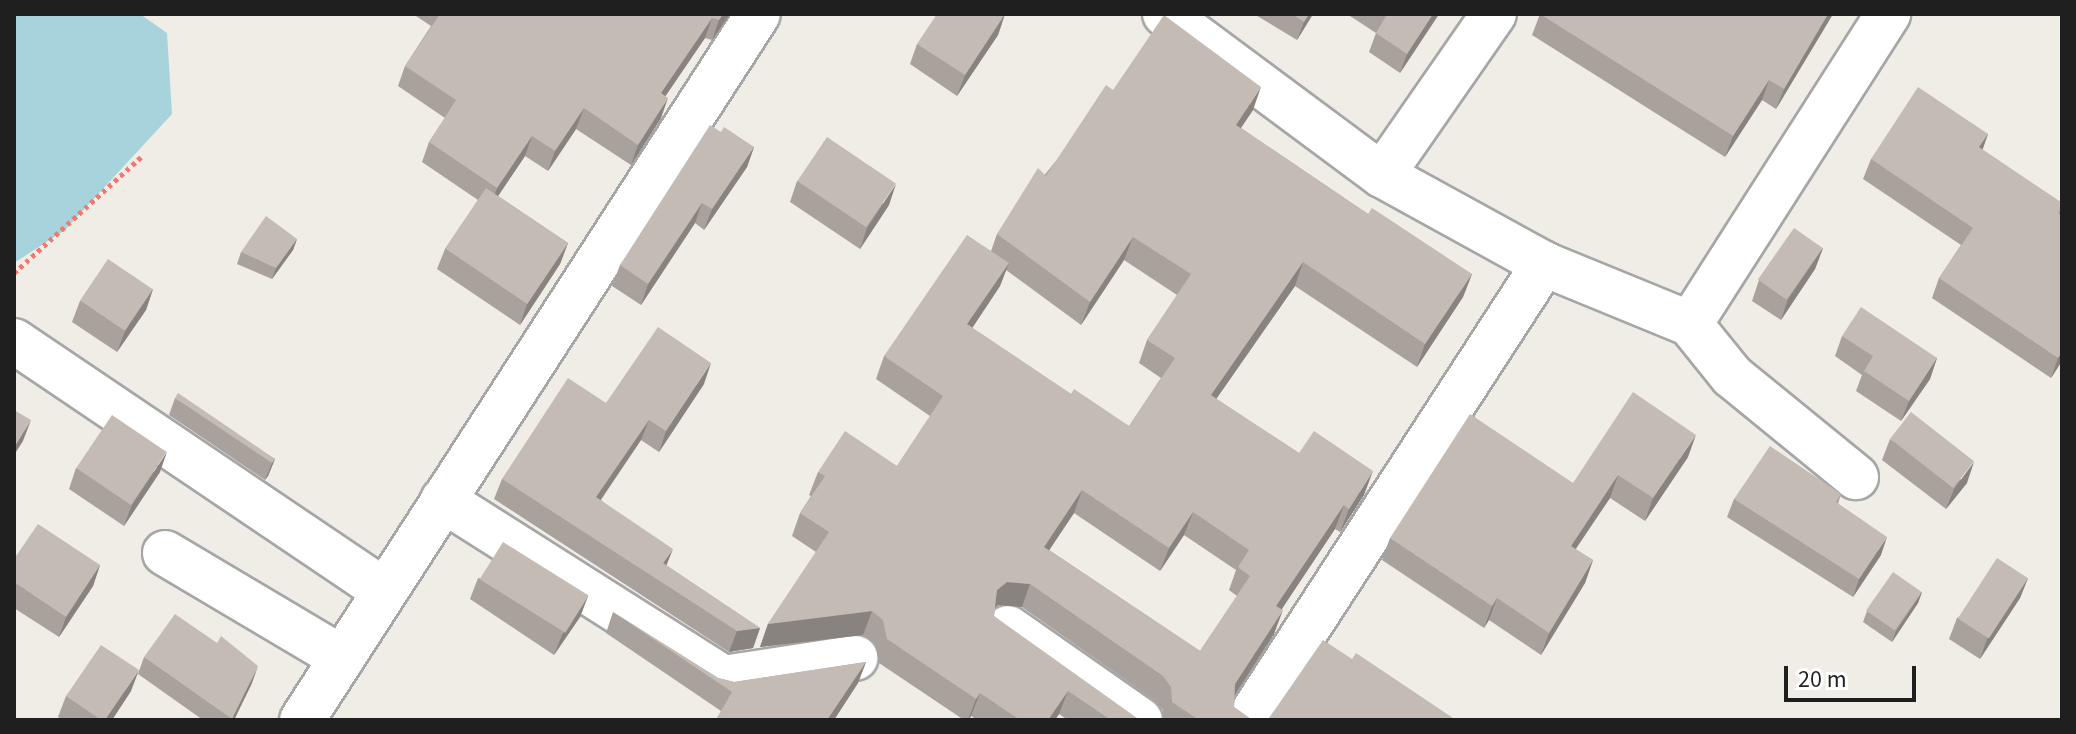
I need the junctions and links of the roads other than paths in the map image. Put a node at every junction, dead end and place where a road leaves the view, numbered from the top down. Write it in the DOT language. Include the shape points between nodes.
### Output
graph roads {
  1 [pos="758,14"];
  2 [pos="1494,14"];
  3 [pos="1888,14"];
  4 [pos="1183,19"];
  5 [pos="1382,175"];
  6 [pos="1544,264"];
  7 [pos="1690,324"];
  8 [pos="14,341"];
  9 [pos="1856,477"];
  10 [pos="443,500"];
  11 [pos="165,553"];
  12 [pos="385,591"];
  13 [pos="1008,628"];
  14 [pos="342,658"];
  15 [pos="855,658"];
  16 [pos="302,720"];
  17 [pos="1140,720"];
  18 [pos="1248,720"];
  1 -- 10 [label="street"];
  2 -- 5 [label="street"];
  3 -- 7 [label="street"];
  4 -- 5 [label="street"];
  5 -- 6 [label="street"];
  6 -- 7 [label="street"];
  6 -- 18 [label="street"];
  7 -- 9 [label="street" via="1732,376"];
  8 -- 12 [label="street"];
  10 -- 12 [label="street"];
  10 -- 15 [label="street" via="724,678"];
  11 -- 14 [label="street"];
  12 -- 14 [label="street"];
  13 -- 17 [label="street"];
  14 -- 16 [label="street"];
}
